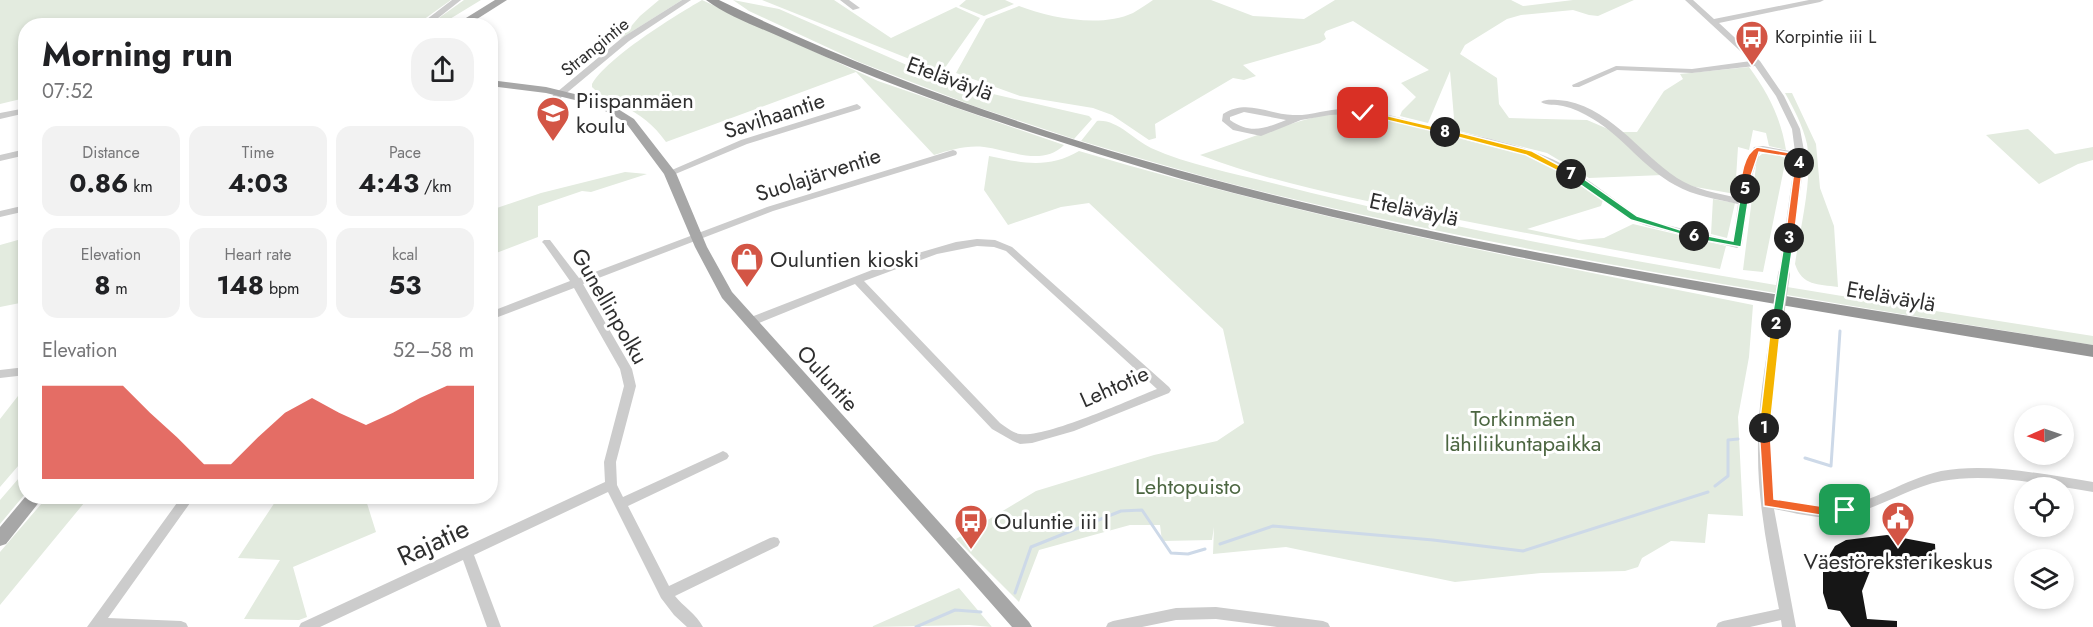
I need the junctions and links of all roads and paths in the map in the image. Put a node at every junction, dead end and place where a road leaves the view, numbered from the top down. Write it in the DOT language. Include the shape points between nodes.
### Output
graph roads {
  1 [pos="457,0"];
  2 [pos="492,0"];
  3 [pos="502,0"];
  4 [pos="687,0"];
  5 [pos="716,0"];
  6 [pos="844,0"];
  7 [pos="1689,0"];
  8 [pos="1820,0"];
  9 [pos="856,8"];
  10 [pos="433,18"];
  11 [pos="463,18"];
  12 [pos="472,18"];
  13 [pos="1713,22"];
  14 [pos="1756,63"];
  15 [pos="498,85"];
  16 [pos="1576,85"];
  17 [pos="498,91"];
  18 [pos="558,96"];
  19 [pos="1545,102"];
  20 [pos="857,107"];
  21 [pos="18,112"];
  22 [pos="0,116"];
  23 [pos="1299,118"];
  24 [pos="953,153"];
  25 [pos="18,154"];
  26 [pos="1800,156"];
  27 [pos="0,158"];
  28 [pos="670,173"];
  29 [pos="1744,202"];
  30 [pos="18,210"];
  31 [pos="0,214"];
  32 [pos="696,237"];
  33 [pos="547,242"];
  34 [pos="857,280"];
  35 [pos="577,284"];
  36 [pos="498,313"];
  37 [pos="750,322"];
  38 [pos="2093,351"];
  39 [pos="18,372"];
  40 [pos="0,374"];
  41 [pos="723,456"];
  42 [pos="611,485"];
  43 [pos="2093,487"];
  44 [pos="1768,503"];
  45 [pos="29,504"];
  46 [pos="183,504"];
  47 [pos="621,504"];
  48 [pos="0,539"];
  49 [pos="774,542"];
  50 [pos="467,553"];
  51 [pos="666,594"];
  52 [pos="1786,613"];
  53 [pos="95,626"];
  54 [pos="181,627"];
  55 [pos="306,627"];
  56 [pos="494,627"];
  57 [pos="696,627"];
  58 [pos="1023,627"];
  59 [pos="1113,627"];
  60 [pos="1323,627"];
  61 [pos="1723,627"];
  62 [pos="1789,627"];
  1 -- 10 [label="street"];
  2 -- 11 [label="main road"];
  3 -- 12 [label="main road"];
  4 -- 18 [label="street, Strangintie" via="626,39"];
  5 -- 38 [label="highway, Eteläväylä" via="883,76 1056,138 1246,192 1413,231 1632,273"];
  6 -- 9 [label="street"];
  7 -- 13 [label="street"];
  8 -- 13 [label="street"];
  13 -- 14 [label="street"];
  14 -- 16 [label="street" via="1692,71 1616,68"];
  14 -- 26 [label="street" via="1787,109 1796,129"];
  15 -- 18 [label="main road, Ouluntie"];
  17 -- 18 [label="main road, Ouluntie"];
  18 -- 28 [label="main road, Ouluntie" via="638,134"];
  19 -- 29 [label="street" via="1565,102 1588,113 1676,182"];
  20 -- 28 [label="street, Savihaantie" via="744,142"];
  21 -- 22 [label="street"];
  23 -- 23 [label="street" via="1261,133 1236,128 1226,121 1233,111 1245,108"];
  23 -- 29 [label="street" via="1338,111 1363,113 1529,153 1561,167 1634,218 1737,245"];
  24 -- 32 [label="street, Suolajärventie" via="770,209"];
  25 -- 27 [label="street"];
  26 -- 29 [label="street" via="1755,151 1746,176"];
  26 -- 44 [label="street, bridge" via="1764,428"];
  28 -- 32 [label="main road, Ouluntie"];
  30 -- 31 [label="street"];
  32 -- 35 [label="street, Suolajärventie"];
  32 -- 37 [label="main road, Ouluntie" via="717,280"];
  33 -- 35 [label="street, Gunellinpolku"];
  34 -- 34 [label="street, Lehtotie" via="943,250 977,243 1002,244 1165,390 1051,434 1020,439 996,426"];
  34 -- 37 [label="street, Lehtotie"];
  35 -- 36 [label="street, Suolajärventie"];
  35 -- 42 [label="street, Gunellinpolku" via="629,376 628,399 610,462"];
  37 -- 58 [label="main road, Ouluntie"];
  39 -- 40 [label="street"];
  41 -- 47 [label="street"];
  42 -- 47 [label="street, Gunellinpolku"];
  42 -- 50 [label="street, Rajatie"];
  43 -- 44 [label="street" via="1954,474 1845,510 1826,512"];
  44 -- 52 [label="street"];
  45 -- 48 [label="main road"];
  46 -- 53 [label="street"];
  47 -- 51 [label="street, Gunellinpolku"];
  49 -- 51 [label="street"];
  50 -- 55 [label="street, Rajatie"];
  50 -- 56 [label="street"];
  51 -- 57 [label="street, Gunellinpolku"];
  52 -- 61 [label="street"];
  52 -- 62 [label="street"];
  53 -- 54 [label="street"];
  59 -- 60 [label="street" via="1176,614 1216,613"];
}
